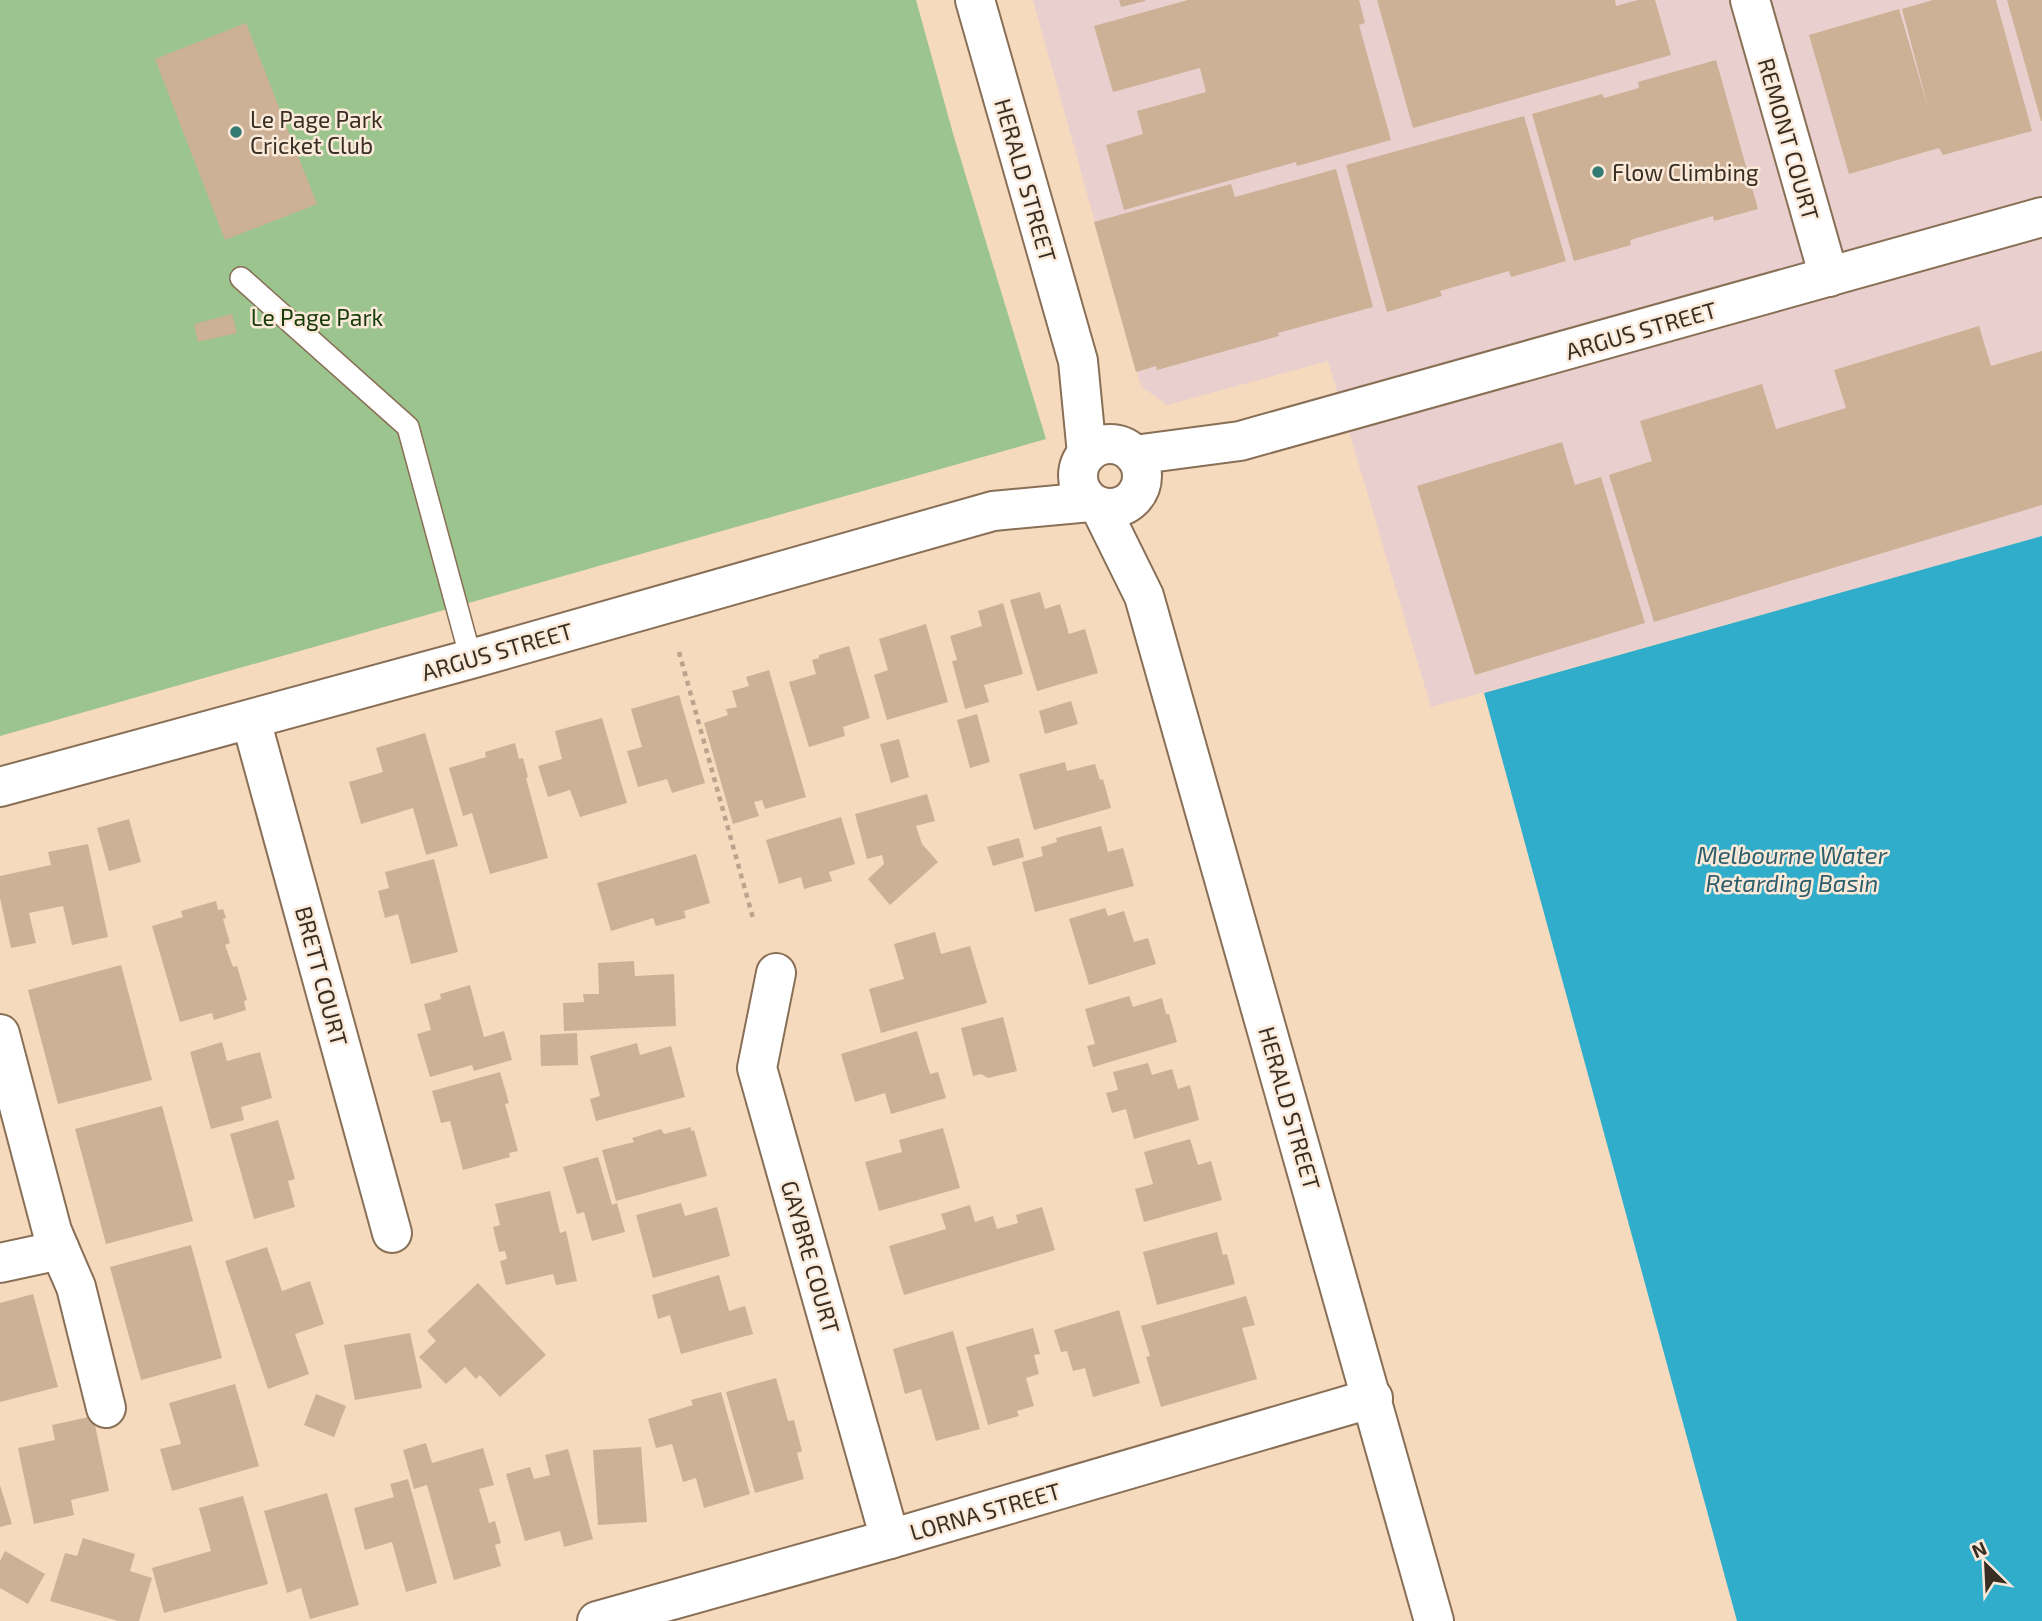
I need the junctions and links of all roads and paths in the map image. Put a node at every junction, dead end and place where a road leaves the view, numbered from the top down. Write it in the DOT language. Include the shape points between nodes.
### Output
graph roads {
  1 [pos="975,0"];
  2 [pos="1750,0"];
  3 [pos="2042,217"];
  4 [pos="1829,277"];
  5 [pos="241,278"];
  6 [pos="1111,477"];
  7 [pos="679,652"];
  8 [pos="471,659"];
  9 [pos="251,720"];
  10 [pos="0,787"];
  11 [pos="753,918"];
  12 [pos="776,973"];
  13 [pos="0,1034"];
  14 [pos="393,1233"];
  15 [pos="60,1250"];
  16 [pos="0,1263"];
  17 [pos="1373,1398"];
  18 [pos="106,1408"];
  19 [pos="890,1539"];
  20 [pos="597,1621"];
  21 [pos="1434,1621"];
  1 -- 6 [label="street, HERALD STREET"];
  2 -- 4 [label="street, REMONT COURT"];
  3 -- 4 [label="street, ARGUS STREET"];
  4 -- 6 [label="street, ARGUS STREET"];
  5 -- 8 [label="lane" via="408,427"];
  6 -- 8 [label="street, ARGUS STREET"];
  6 -- 17 [label="street, HERALD STREET"];
  7 -- 11 [label="path"];
  8 -- 9 [label="street, ARGUS STREET"];
  9 -- 10 [label="street, ARGUS STREET"];
  9 -- 14 [label="street, BRETT COURT"];
  12 -- 19 [label="street, GAYBRE COURT" via="757,1069"];
  13 -- 15 [label="street"];
  15 -- 16 [label="street"];
  15 -- 18 [label="street" via="76,1287"];
  17 -- 19 [label="street, LORNA STREET"];
  17 -- 21 [label="street, HERALD STREET"];
  19 -- 20 [label="street, LORNA STREET"];
}
